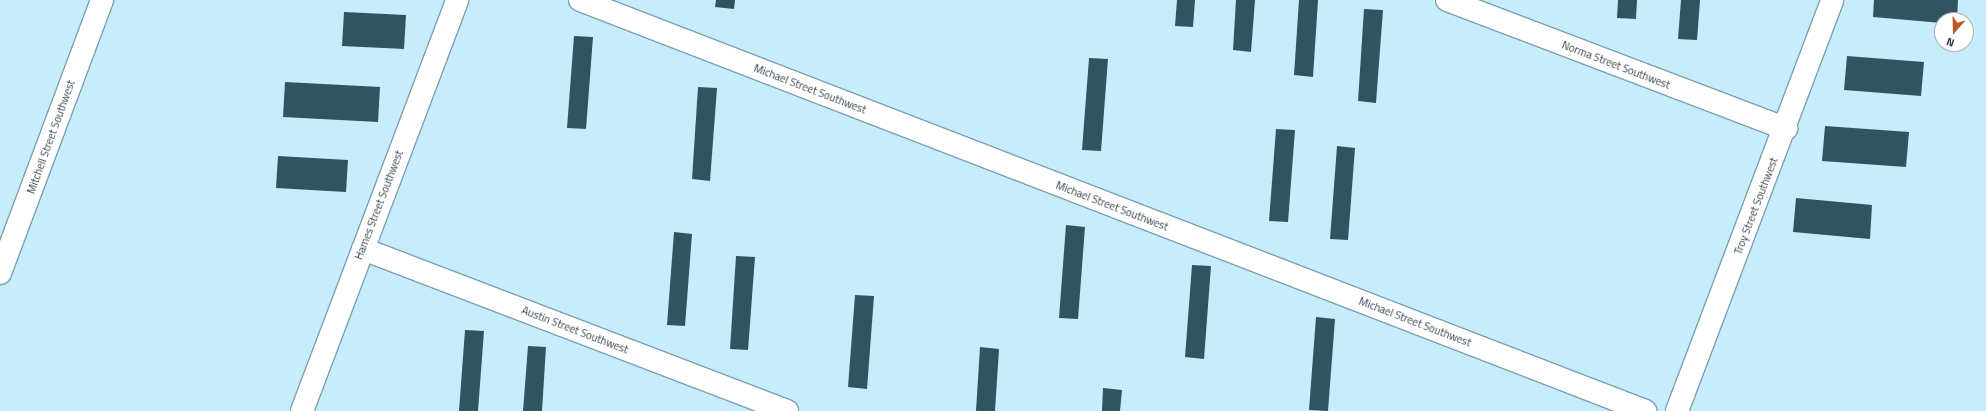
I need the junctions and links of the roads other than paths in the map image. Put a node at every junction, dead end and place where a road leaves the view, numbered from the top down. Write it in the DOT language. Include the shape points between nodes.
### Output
graph roads {
  1 [pos="102,0"];
  2 [pos="457,0"];
  3 [pos="580,0"];
  4 [pos="1446,0"];
  5 [pos="1832,0"];
  6 [pos="1786,129"];
  7 [pos="363,249"];
  8 [pos="0,274"];
  9 [pos="302,411"];
  10 [pos="787,411"];
  11 [pos="1645,411"];
  12 [pos="1677,411"];
  1 -- 8 [label="street, Mitchell Street Southwest"];
  2 -- 7 [label="street, Hames Street Southwest"];
  3 -- 11 [label="street, Michael Street Southwest"];
  4 -- 6 [label="street, Norma Street Southwest"];
  5 -- 6 [label="street, Troy Street Southwest"];
  6 -- 12 [label="street, Troy Street Southwest"];
  7 -- 9 [label="street, Hames Street Southwest"];
  7 -- 10 [label="street, Austin Street Southwest"];
}
